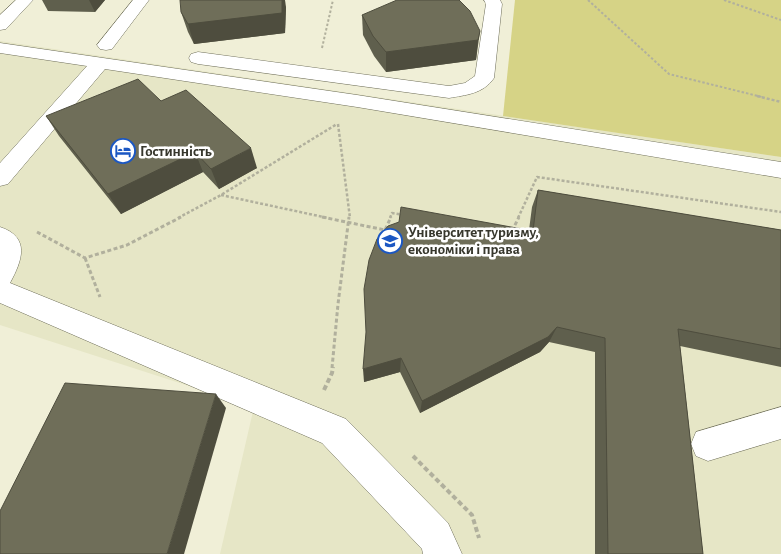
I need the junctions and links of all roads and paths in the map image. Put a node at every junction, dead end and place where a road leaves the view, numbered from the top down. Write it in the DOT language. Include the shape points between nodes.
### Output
graph roads {
  1 [pos="25,0"];
  2 [pos="141,0"];
  3 [pos="333,0"];
  4 [pos="492,0"];
  5 [pos="588,0"];
  6 [pos="724,0"];
  7 [pos="781,20"];
  8 [pos="0,25"];
  9 [pos="0,29"];
  10 [pos="19,32"];
  11 [pos="87,42"];
  12 [pos="0,48"];
  13 [pos="125,48"];
  14 [pos="104,54"];
  15 [pos="182,56"];
  16 [pos="316,74"];
  17 [pos="357,101"];
  18 [pos="781,102"];
  19 [pos="338,124"];
  20 [pos="781,170"];
  21 [pos="0,178"];
  22 [pos="221,195"];
  23 [pos="781,212"];
  24 [pos="410,216"];
  25 [pos="350,221"];
  26 [pos="29,228"];
  27 [pos="512,232"];
  28 [pos="0,237"];
  29 [pos="0,275"];
  30 [pos="0,291"];
  31 [pos="322,394"];
  32 [pos="781,424"];
  33 [pos="708,444"];
  34 [pos="443,554"];
  1 -- 8 [label="lane"];
  2 -- 14 [label="lane"];
  3 -- 16 [label="path"];
  4 -- 16 [label="lane" via="484,78 471,88 449,92"];
  5 -- 18 [label="path" via="670,74"];
  6 -- 7 [label="path"];
  9 -- 10 [label="lane"];
  11 -- 14 [label="lane"];
  12 -- 14 [label="lane"];
  13 -- 14 [label="lane"];
  14 -- 17 [label="lane"];
  14 -- 21 [label="lane"];
  15 -- 16 [label="lane"];
  17 -- 19 [label="path"];
  17 -- 20 [label="lane"];
  19 -- 22 [label="path"];
  19 -- 25 [label="path"];
  22 -- 25 [label="path"];
  22 -- 26 [label="path" via="126,245 85,258"];
  23 -- 27 [label="path" via="537,178"];
  24 -- 25 [label="path" via="392,213 385,230"];
  25 -- 31 [label="path" via="332,373"];
  28 -- 29 [label="lane" via="10,249"];
  30 -- 34 [label="lane" via="334,431 435,536"];
  32 -- 33 [label="lane"];
}
